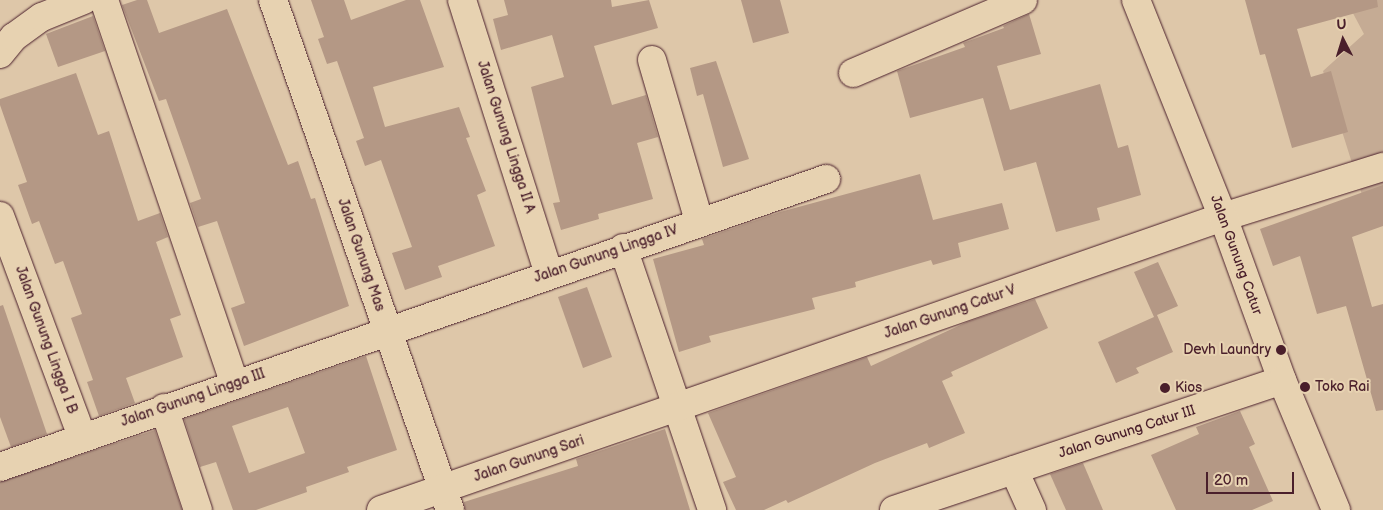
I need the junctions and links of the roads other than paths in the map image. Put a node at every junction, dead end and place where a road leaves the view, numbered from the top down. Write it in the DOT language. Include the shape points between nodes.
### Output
graph roads {
  1 [pos="84,0"];
  2 [pos="104,0"];
  3 [pos="273,0"];
  4 [pos="462,0"];
  5 [pos="1023,0"];
  6 [pos="1136,0"];
  7 [pos="0,54"];
  8 [pos="652,60"];
  9 [pos="853,72"];
  10 [pos="1383,167"];
  11 [pos="826,179"];
  12 [pos="0,216"];
  13 [pos="1223,217"];
  14 [pos="698,221"];
  15 [pos="623,248"];
  16 [pos="549,274"];
  17 [pos="387,330"];
  18 [pos="1282,380"];
  19 [pos="235,384"];
  20 [pos="677,407"];
  21 [pos="164,408"];
  22 [pos="82,437"];
  23 [pos="0,467"];
  24 [pos="1014,470"];
  25 [pos="447,499"];
  26 [pos="198,510"];
  27 [pos="381,510"];
  28 [pos="712,510"];
  29 [pos="894,510"];
  30 [pos="1032,510"];
  31 [pos="1336,510"];
  1 -- 7 [label="street" via="42,17 14,37"];
  2 -- 19 [label="street"];
  3 -- 17 [label="street, Jalan Gunung Mas"];
  4 -- 16 [label="street, Jalan Gunung Lingga II A"];
  5 -- 9 [label="street"];
  6 -- 13 [label="street, Jalan Gunung Catur"];
  8 -- 14 [label="street"];
  10 -- 13 [label="street, Jalan Gunung Catur V"];
  11 -- 14 [label="street, Jalan Gunung Lingga IV"];
  12 -- 22 [label="street, Jalan Gunung Lingga I B"];
  13 -- 18 [label="street, Jalan Gunung Catur"];
  13 -- 20 [label="street, Jalan Gunung Catur V"];
  14 -- 15 [label="street, Jalan Gunung Lingga IV"];
  15 -- 16 [label="street, Jalan Gunung Lingga IV"];
  15 -- 20 [label="street"];
  16 -- 17 [label="street, Jalan Gunung Lingga IV"];
  17 -- 19 [label="street, Jalan Gunung Lingga III"];
  17 -- 25 [label="street, Jalan Gunung Mas"];
  18 -- 24 [label="street, Jalan Gunung Catur III"];
  18 -- 31 [label="street, Jalan Gunung Catur"];
  19 -- 21 [label="street, Jalan Gunung Lingga III"];
  20 -- 25 [label="street, Jalan Gunung Sari"];
  20 -- 28 [label="street"];
  21 -- 22 [label="street, Jalan Gunung Lingga III"];
  21 -- 26 [label="street"];
  22 -- 23 [label="street, Jalan Gunung Lingga III"];
  24 -- 29 [label="street, Jalan Gunung Catur III"];
  24 -- 30 [label="street"];
  25 -- 27 [label="street, Jalan Gunung Sari"];
}
